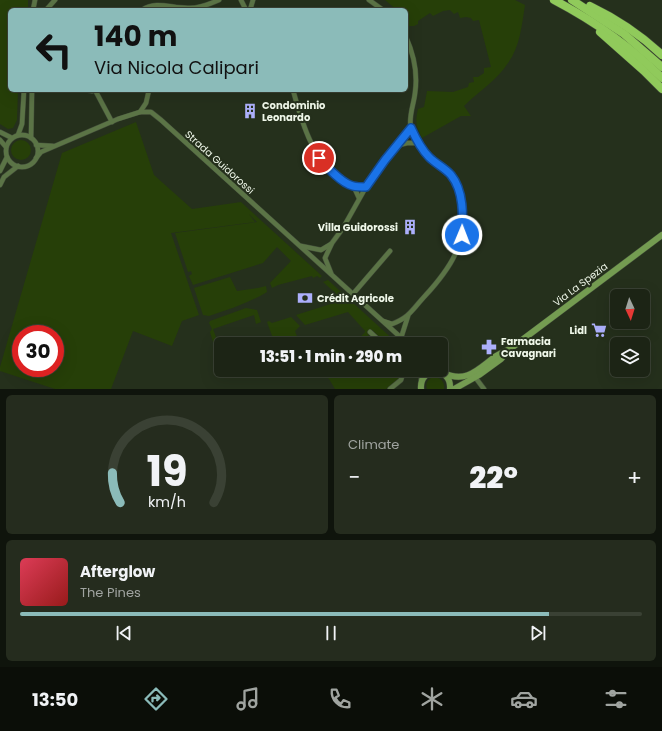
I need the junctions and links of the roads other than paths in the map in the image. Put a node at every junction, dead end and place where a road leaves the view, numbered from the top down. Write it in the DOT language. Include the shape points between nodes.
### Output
graph roads {
  1 [pos="55,0"];
  2 [pos="220,0"];
  3 [pos="369,0"];
  4 [pos="554,0"];
  5 [pos="572,0"];
  6 [pos="577,0"];
  7 [pos="48,8"];
  8 [pos="145,8"];
  9 [pos="183,8"];
  10 [pos="191,8"];
  11 [pos="380,8"];
  12 [pos="580,14"];
  13 [pos="408,42"];
  14 [pos="662,55"];
  15 [pos="662,67"];
  16 [pos="662,78"];
  17 [pos="662,89"];
  18 [pos="24,92"];
  19 [pos="32,92"];
  20 [pos="97,92"];
  21 [pos="149,92"];
  22 [pos="293,92"];
  23 [pos="140,112"];
  24 [pos="112,122"];
  25 [pos="411,128"];
  26 [pos="0,132"];
  27 [pos="18,135"];
  28 [pos="12,138"];
  29 [pos="31,138"];
  30 [pos="0,140"];
  31 [pos="418,143"];
  32 [pos="36,145"];
  33 [pos="399,145"];
  34 [pos="6,147"];
  35 [pos="54,147"];
  36 [pos="7,157"];
  37 [pos="36,158"];
  38 [pos="18,166"];
  39 [pos="0,171"];
  40 [pos="0,184"];
  41 [pos="354,187"];
  42 [pos="366,187"];
  43 [pos="360,198"];
  44 [pos="662,235"];
  45 [pos="332,243"];
  46 [pos="300,246"];
  47 [pos="390,251"];
  48 [pos="332,276"];
  49 [pos="353,294"];
  50 [pos="408,316"];
  51 [pos="382,320"];
  52 [pos="370,332"];
  53 [pos="375,337"];
  54 [pos="400,337"];
  55 [pos="401,337"];
  56 [pos="510,348"];
  57 [pos="448,375"];
  58 [pos="402,377"];
  59 [pos="421,377"];
  60 [pos="425,377"];
  61 [pos="446,377"];
  62 [pos="475,377"];
  63 [pos="421,381"];
  64 [pos="390,389"];
  65 [pos="421,389"];
  66 [pos="450,389"];
  67 [pos="454,389"];
  68 [pos="484,389"];
  1 -- 7 [label="street"];
  2 -- 10 [label="street"];
  3 -- 11 [label="street"];
  4 -- 12 [label="highway"];
  5 -- 15 [label="highway" via="624,34"];
  6 -- 14 [label="highway" via="605,13"];
  8 -- 9 [label="street" via="150,4 159,3"];
  12 -- 16 [label="highway" via="627,46"];
  12 -- 17 [label="highway"];
  13 -- 25 [label="street" via="417,76 410,117"];
  18 -- 27 [label="street" via="22,122"];
  19 -- 29 [label="street"];
  20 -- 24 [label="street"];
  21 -- 23 [label="street"];
  22 -- 41 [label="street" via="309,139 319,158 331,172"];
  23 -- 24 [label="street"];
  23 -- 46 [label="street, Strada Guidorossi" via="150,112 158,117"];
  24 -- 35 [label="street"];
  25 -- 31 [label="street"];
  25 -- 33 [label="street"];
  26 -- 28 [label="street"];
  27 -- 28 [label="street"];
  27 -- 29 [label="street"];
  28 -- 34 [label="street"];
  29 -- 32 [label="street"];
  30 -- 34 [label="street"];
  31 -- 33 [label="street"];
  31 -- 50 [label="street" via="451,175 457,186 462,212 462,235 441,279"];
  32 -- 35 [label="street"];
  32 -- 37 [label="street"];
  33 -- 42 [label="street"];
  34 -- 36 [label="street"];
  35 -- 37 [label="street" via="41,152"];
  36 -- 38 [label="street"];
  36 -- 39 [label="street"];
  37 -- 38 [label="street" via="28,165"];
  38 -- 40 [label="street" via="4,177"];
  41 -- 42 [label="street"];
  41 -- 43 [label="street"];
  42 -- 43 [label="street"];
  43 -- 45 [label="street"];
  44 -- 56 [label="main road, Via La Spezia"];
  45 -- 46 [label="street" via="321,250"];
  45 -- 48 [label="street" via="325,258"];
  46 -- 48 [label="street, Strada Guidorossi"];
  47 -- 49 [label="street"];
  48 -- 49 [label="street, Strada Guidorossi"];
  49 -- 51 [label="street, Strada Guidorossi"];
  50 -- 51 [label="street" via="392,324"];
  50 -- 55 [label="street"];
  51 -- 54 [label="street, Strada Guidorossi"];
  52 -- 53 [label="street"];
  56 -- 57 [label="main road, Via La Spezia" via="474,373 455,377"];
  56 -- 62 [label="main road, Via La Spezia" via="501,359"];
  58 -- 64 [label="street"];
  59 -- 63 [label="street"];
  60 -- 63 [label="main road"];
  61 -- 66 [label="main road" via="449,380"];
  62 -- 67 [label="main road, Via La Spezia"];
  62 -- 68 [label="street"];
  63 -- 65 [label="main road"];
}
